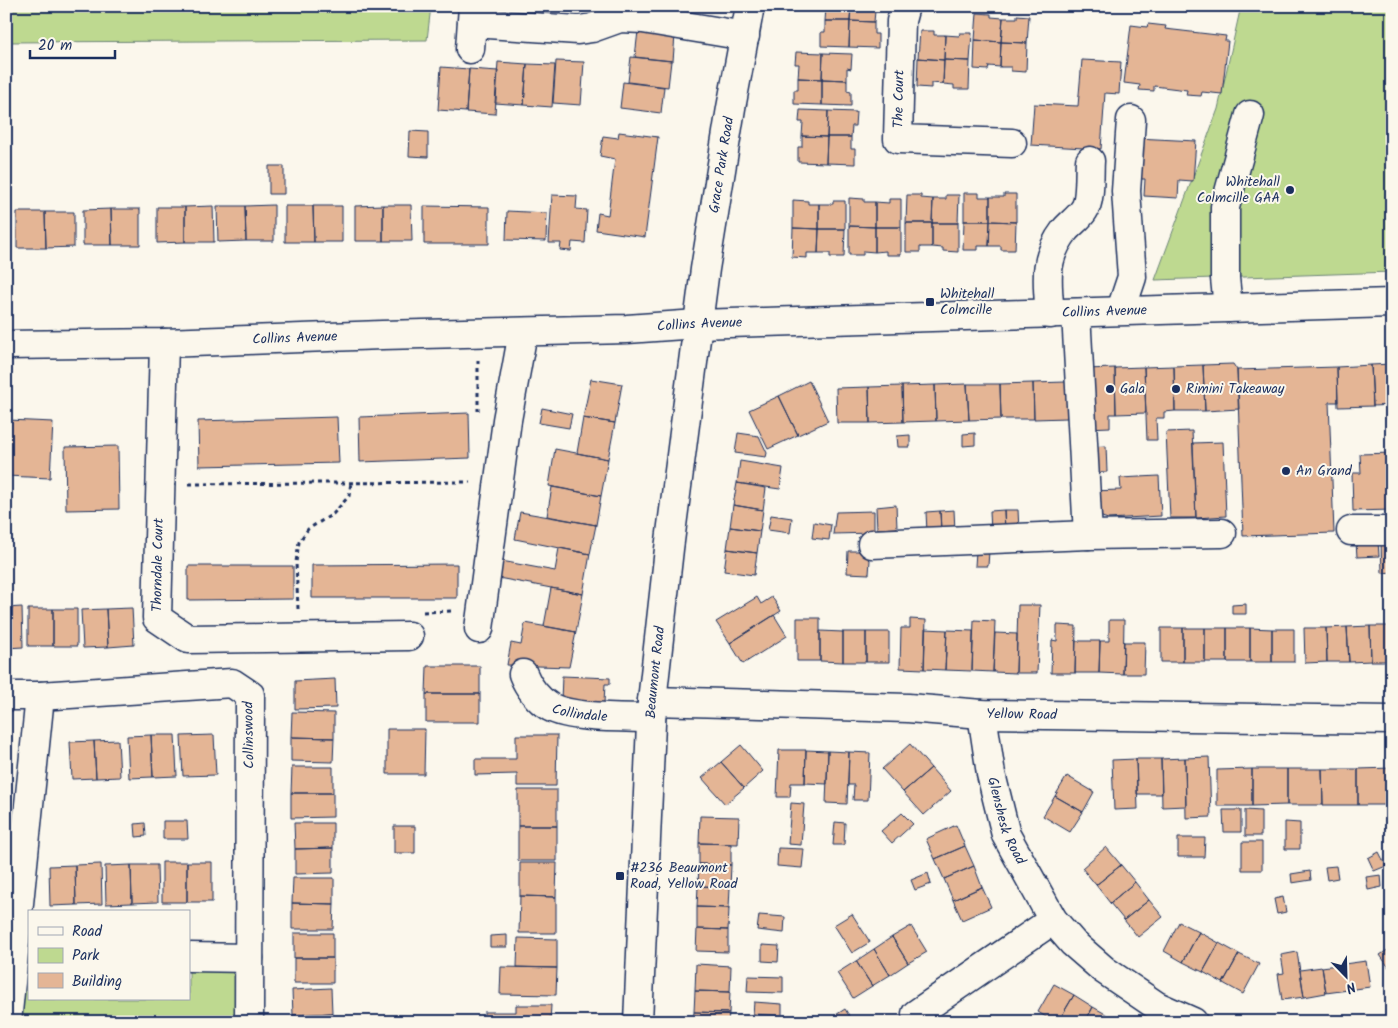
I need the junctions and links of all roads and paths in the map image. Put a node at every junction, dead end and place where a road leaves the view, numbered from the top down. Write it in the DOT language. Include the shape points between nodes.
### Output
graph roads {
  1 [pos="750,6"];
  2 [pos="905,6"];
  3 [pos="472,26"];
  4 [pos="745,36"];
  5 [pos="1250,115"];
  6 [pos="1131,120"];
  7 [pos="1012,143"];
  8 [pos="1090,161"];
  9 [pos="1392,303"];
  10 [pos="1228,308"];
  11 [pos="1121,310"];
  12 [pos="1063,314"];
  13 [pos="697,324"];
  14 [pos="524,332"];
  15 [pos="477,333"];
  16 [pos="164,343"];
  17 [pos="6,345"];
  18 [pos="478,413"];
  19 [pos="351,482"];
  20 [pos="478,482"];
  21 [pos="181,484"];
  22 [pos="1351,531"];
  23 [pos="1392,531"];
  24 [pos="1222,533"];
  25 [pos="1088,535"];
  26 [pos="872,544"];
  27 [pos="298,612"];
  28 [pos="471,620"];
  29 [pos="414,624"];
  30 [pos="523,674"];
  31 [pos="6,696"];
  32 [pos="40,696"];
  33 [pos="652,710"];
  34 [pos="982,714"];
  35 [pos="1392,720"];
  36 [pos="1053,920"];
  37 [pos="21,956"];
  38 [pos="190,958"];
  39 [pos="250,958"];
  40 [pos="916,1014"];
  41 [pos="7,1022"];
  42 [pos="249,1022"];
  43 [pos="638,1022"];
  44 [pos="1193,1022"];
  1 -- 4 [label="street, Grace Park Road"];
  2 -- 7 [label="street, The Court" via="901,21 898,139"];
  3 -- 4 [label="street" via="578,30 620,18"];
  4 -- 13 [label="street, Grace Park Road"];
  5 -- 10 [label="street" via="1226,207"];
  6 -- 11 [label="street" via="1126,191 1132,277"];
  8 -- 12 [label="street" via="1084,210 1056,243 1047,268"];
  9 -- 10 [label="street, Collins Avenue"];
  10 -- 11 [label="street, Collins Avenue"];
  11 -- 12 [label="street, Collins Avenue"];
  12 -- 13 [label="street, Collins Avenue"];
  12 -- 25 [label="street"];
  13 -- 14 [label="street, Collins Avenue" via="627,330"];
  13 -- 33 [label="street, Beaumont Road"];
  14 -- 15 [label="street, Collins Avenue"];
  14 -- 28 [label="street"];
  15 -- 16 [label="street, Collins Avenue"];
  15 -- 18 [label="path"];
  16 -- 17 [label="street, Collins Avenue"];
  16 -- 29 [label="street, Thorndale Court" via="157,618 188,639"];
  19 -- 20 [label="path"];
  19 -- 21 [label="path"];
  19 -- 27 [label="path" via="349,496 333,514 308,529 299,542 296,562"];
  22 -- 23 [label="street"];
  24 -- 25 [label="street"];
  25 -- 26 [label="street"];
  28 -- 29 [label="path"];
  30 -- 33 [label="street, Collindale" via="526,683 551,707 581,714"];
  31 -- 32 [label="street, Collinswood"];
  32 -- 37 [label="street"];
  32 -- 39 [label="street, Collinswood" via="232,684 250,695"];
  33 -- 34 [label="street, Yellow Road" via="908,708"];
  33 -- 43 [label="street, Beaumont Road"];
  34 -- 35 [label="street, Yellow Road"];
  34 -- 36 [label="street, Glenshesk Road" via="991,774 1006,836"];
  36 -- 40 [label="street"];
  36 -- 44 [label="street, Glenshesk Road" via="1072,943 1104,970 1157,1006"];
  37 -- 41 [label="street"];
  38 -- 39 [label="street"];
  39 -- 42 [label="street, Collinswood"];
}
